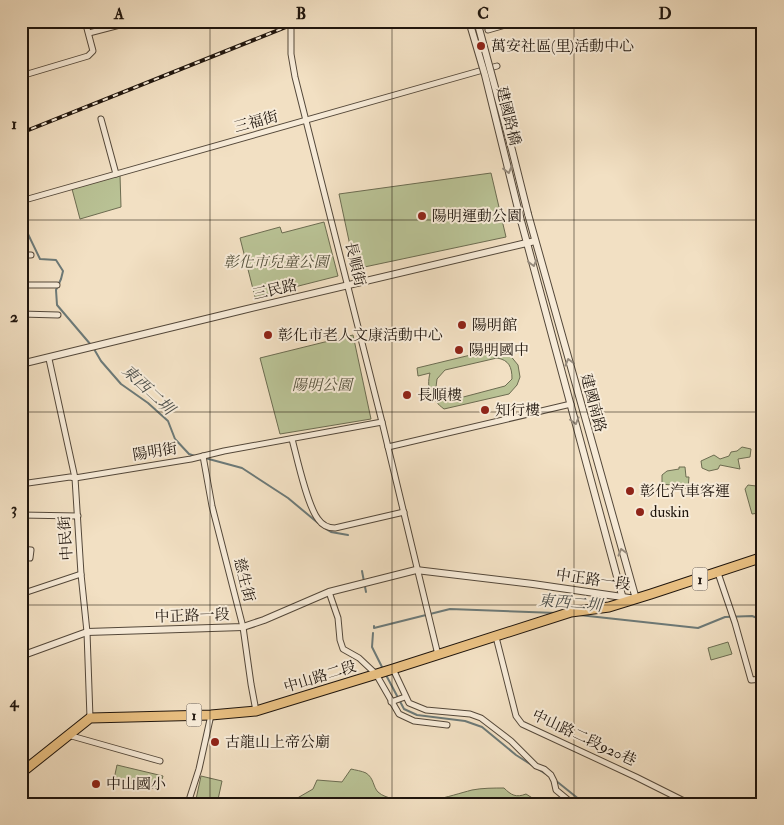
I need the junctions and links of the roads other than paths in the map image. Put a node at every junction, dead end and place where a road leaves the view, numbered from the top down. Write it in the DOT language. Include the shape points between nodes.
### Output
graph roads {
  1 [pos="135,21"];
  2 [pos="291,21"];
  3 [pos="468,21"];
  4 [pos="476,21"];
  5 [pos="518,21"];
  6 [pos="86,23"];
  7 [pos="488,30"];
  8 [pos="89,34"];
  9 [pos="21,56"];
  10 [pos="497,66"];
  11 [pos="24,75"];
  12 [pos="101,119"];
  13 [pos="306,122"];
  14 [pos="116,174"];
  15 [pos="21,201"];
  16 [pos="528,214"];
  17 [pos="520,216"];
  18 [pos="535,241"];
  19 [pos="528,243"];
  20 [pos="21,255"];
  21 [pos="31,255"];
  22 [pos="21,285"];
  23 [pos="57,285"];
  24 [pos="347,287"];
  25 [pos="21,314"];
  26 [pos="58,315"];
  27 [pos="48,358"];
  28 [pos="21,364"];
  29 [pos="571,404"];
  30 [pos="382,422"];
  31 [pos="292,439"];
  32 [pos="388,447"];
  33 [pos="203,456"];
  34 [pos="75,478"];
  35 [pos="21,484"];
  36 [pos="404,512"];
  37 [pos="21,515"];
  38 [pos="78,516"];
  39 [pos="21,549"];
  40 [pos="763,557"];
  41 [pos="30,558"];
  42 [pos="416,570"];
  43 [pos="718,573"];
  44 [pos="81,574"];
  45 [pos="329,592"];
  46 [pos="21,594"];
  47 [pos="623,599"];
  48 [pos="636,599"];
  49 [pos="243,627"];
  50 [pos="87,632"];
  51 [pos="496,637"];
  52 [pos="438,655"];
  53 [pos="21,656"];
  54 [pos="384,672"];
  55 [pos="763,679"];
  56 [pos="405,696"];
  57 [pos="391,702"];
  58 [pos="256,711"];
  59 [pos="211,715"];
  60 [pos="90,718"];
  61 [pos="448,725"];
  62 [pos="68,735"];
  63 [pos="160,762"];
  64 [pos="21,773"];
  65 [pos="190,797"];
  66 [pos="573,804"];
  67 [pos="690,804"];
  1 -- 8 [label="street"];
  2 -- 13 [label="street, 長順街" via="291,54"];
  3 -- 17 [label="street, 建國路橋, one-way, bridge" via="485,75"];
  4 -- 16 [label="street, 建國路橋, bridge"];
  5 -- 7 [label="street"];
  6 -- 8 [label="street"];
  8 -- 11 [label="street" via="93,51 88,56"];
  9 -- 11 [label="street"];
  10 -- 13 [label="street, 三福街"];
  12 -- 14 [label="street"];
  13 -- 14 [label="street, 三福街"];
  13 -- 24 [label="street, 長順街"];
  14 -- 15 [label="street, 三福街"];
  16 -- 18 [label="street, 建國南路"];
  17 -- 19 [label="street, 建國南路"];
  18 -- 19 [label="street, 三民路"];
  48 -- 18 [label="street, 建國南路, one-way"];
  19 -- 24 [label="street, 三民路"];
  19 -- 29 [label="street, 建國南路, one-way"];
  20 -- 21 [label="street"];
  22 -- 23 [label="street"];
  24 -- 27 [label="street, 三民路"];
  24 -- 30 [label="street, 長順街"];
  25 -- 26 [label="street"];
  27 -- 28 [label="street, 三民路"];
  27 -- 34 [label="street, 中民街"];
  29 -- 32 [label="street"];
  29 -- 47 [label="street, 建國南路, one-way"];
  30 -- 31 [label="street, 陽明街"];
  30 -- 32 [label="street, 長順街"];
  31 -- 33 [label="street, 陽明街"];
  31 -- 36 [label="street" via="308,497 317,518 329,528"];
  32 -- 36 [label="street, 長順街"];
  33 -- 34 [label="street, 陽明街"];
  33 -- 49 [label="street, 慈生街" via="212,506"];
  34 -- 35 [label="street, 陽明街"];
  34 -- 38 [label="street, 中民街"];
  36 -- 42 [label="street, 長順街"];
  37 -- 38 [label="street"];
  38 -- 44 [label="street, 中民街"];
  39 -- 41 [label="street" via="31,550"];
  40 -- 43 [label="main road, 1"];
  42 -- 45 [label="street, 中正路一段"];
  42 -- 47 [label="street, 中正路一段"];
  42 -- 52 [label="street, 長順街"];
  43 -- 48 [label="main road, 1"];
  43 -- 55 [label="street" via="751,680"];
  44 -- 46 [label="street"];
  44 -- 50 [label="street, 中民街"];
  45 -- 49 [label="street, 中正路一段"];
  45 -- 54 [label="street" via="338,618 343,649"];
  47 -- 48 [label="main road, 中山路二段 / 1"];
  47 -- 51 [label="main road, 中山路二段 / 1" via="609,606 567,614"];
  49 -- 50 [label="street, 中正路一段"];
  49 -- 58 [label="street, 慈生街"];
  50 -- 53 [label="street, 中正路一段"];
  50 -- 60 [label="street, 中民街"];
  51 -- 52 [label="main road, 中山路二段 / 1"];
  51 -- 67 [label="street, 中山路二段920巷" via="516,716 522,724"];
  52 -- 54 [label="main road, 中山路二段 / 1"];
  54 -- 56 [label="street"];
  54 -- 57 [label="street"];
  54 -- 58 [label="main road, 中山路二段 / 1"];
  56 -- 57 [label="street"];
  56 -- 66 [label="street" via="417,707 481,718 551,775 556,790"];
  57 -- 61 [label="street" via="399,714 414,721"];
  58 -- 59 [label="main road, 中山路二段 / 1"];
  59 -- 60 [label="main road, 中山路二段 / 1"];
  59 -- 65 [label="street"];
  60 -- 62 [label="main road"];
  62 -- 63 [label="street"];
  62 -- 64 [label="main road"];
}
